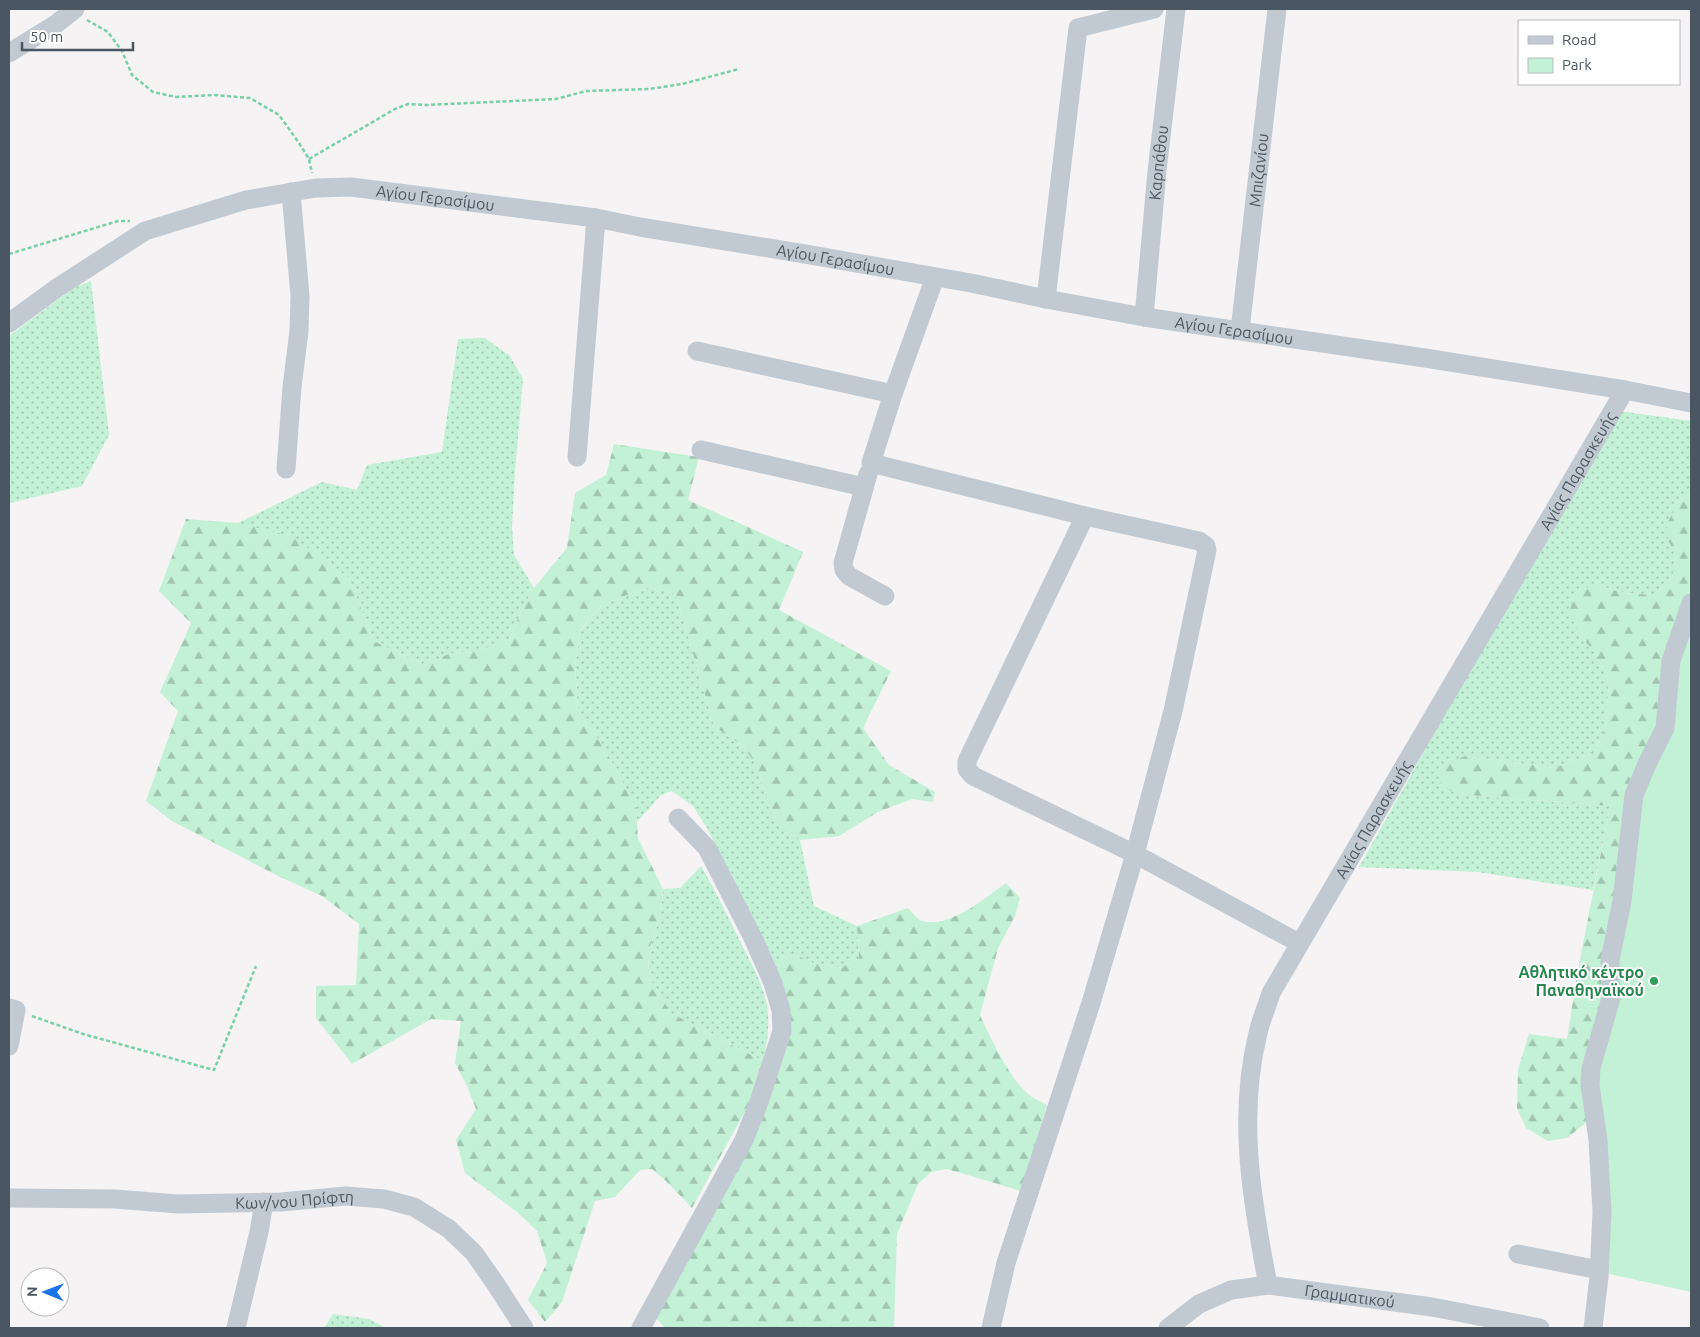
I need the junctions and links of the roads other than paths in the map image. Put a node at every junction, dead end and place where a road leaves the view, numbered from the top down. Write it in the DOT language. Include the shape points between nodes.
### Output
graph roads {
  1 [pos="1154,9"];
  2 [pos="1176,9"];
  3 [pos="1278,9"];
  4 [pos="74,10"];
  5 [pos="9,53"];
  6 [pos="291,192"];
  7 [pos="596,218"];
  8 [pos="935,277"];
  9 [pos="1046,300"];
  10 [pos="1144,317"];
  11 [pos="9,323"];
  12 [pos="1240,330"];
  13 [pos="697,351"];
  14 [pos="1625,390"];
  15 [pos="893,394"];
  16 [pos="1691,402"];
  17 [pos="701,450"];
  18 [pos="577,457"];
  19 [pos="871,464"];
  20 [pos="286,469"];
  21 [pos="864,486"];
  22 [pos="1084,516"];
  23 [pos="885,596"];
  24 [pos="1691,603"];
  25 [pos="678,818"];
  26 [pos="1135,854"];
  27 [pos="1299,943"];
  28 [pos="12,1009"];
  29 [pos="9,1046"];
  30 [pos="9,1198"];
  31 [pos="264,1202"];
  32 [pos="1518,1254"];
  33 [pos="1599,1270"];
  34 [pos="1268,1285"];
  35 [pos="236,1328"];
  36 [pos="524,1328"];
  37 [pos="640,1328"];
  38 [pos="991,1328"];
  39 [pos="1168,1328"];
  40 [pos="1540,1328"];
  41 [pos="1593,1328"];
  1 -- 9 [label="street" via="1078,28"];
  2 -- 10 [label="street, Καρπάθου"];
  3 -- 12 [label="street, Μπιζανίου"];
  4 -- 5 [label="street"];
  6 -- 7 [label="street, Αγίου Γερασίμου" via="351,186"];
  6 -- 11 [label="street, Αγίου Γερασίμου" via="246,200 145,230"];
  6 -- 20 [label="street" via="300,296"];
  7 -- 8 [label="street, Αγίου Γερασίμου"];
  7 -- 18 [label="street"];
  8 -- 9 [label="street, Αγίου Γερασίμου"];
  8 -- 15 [label="street"];
  9 -- 10 [label="street, Αγίου Γερασίμου"];
  10 -- 12 [label="street, Αγίου Γερασίμου"];
  12 -- 14 [label="street, Αγίου Γερασίμου"];
  13 -- 15 [label="street"];
  14 -- 16 [label="street, Αγίου Γερασίμου"];
  14 -- 27 [label="street, Αγίας Παρασκευής"];
  15 -- 19 [label="street"];
  17 -- 21 [label="street"];
  19 -- 21 [label="street"];
  19 -- 22 [label="street"];
  21 -- 23 [label="street" via="843,563 844,570"];
  22 -- 26 [label="street" via="1199,541 1208,550 1173,711"];
  22 -- 26 [label="street" via="966,765 972,776"];
  24 -- 33 [label="street" via="1671,660 1665,728 1634,795 1622,901 1610,960 1611,998 1591,1068 1602,1212"];
  25 -- 37 [label="street" via="706,848 753,938 773,983 781,1010 782,1031 744,1140"];
  26 -- 27 [label="street"];
  26 -- 38 [label="street" via="1091,1003 1006,1263"];
  27 -- 34 [label="street, Αγίας Παρασκευής" via="1271,993 1258,1033 1248,1104 1249,1174"];
  28 -- 29 [label="street"];
  30 -- 31 [label="street, Κων/νου Πρίφτη" via="115,1199 178,1204"];
  31 -- 35 [label="street"];
  31 -- 36 [label="street, Κων/νου Πρίφτη" via="346,1196 384,1199 414,1207 449,1228 474,1253"];
  32 -- 33 [label="street"];
  33 -- 41 [label="street"];
  34 -- 39 [label="street, Γραμματικού" via="1230,1290 1199,1304"];
  34 -- 40 [label="street, Γραμματικού" via="1432,1307"];
}
